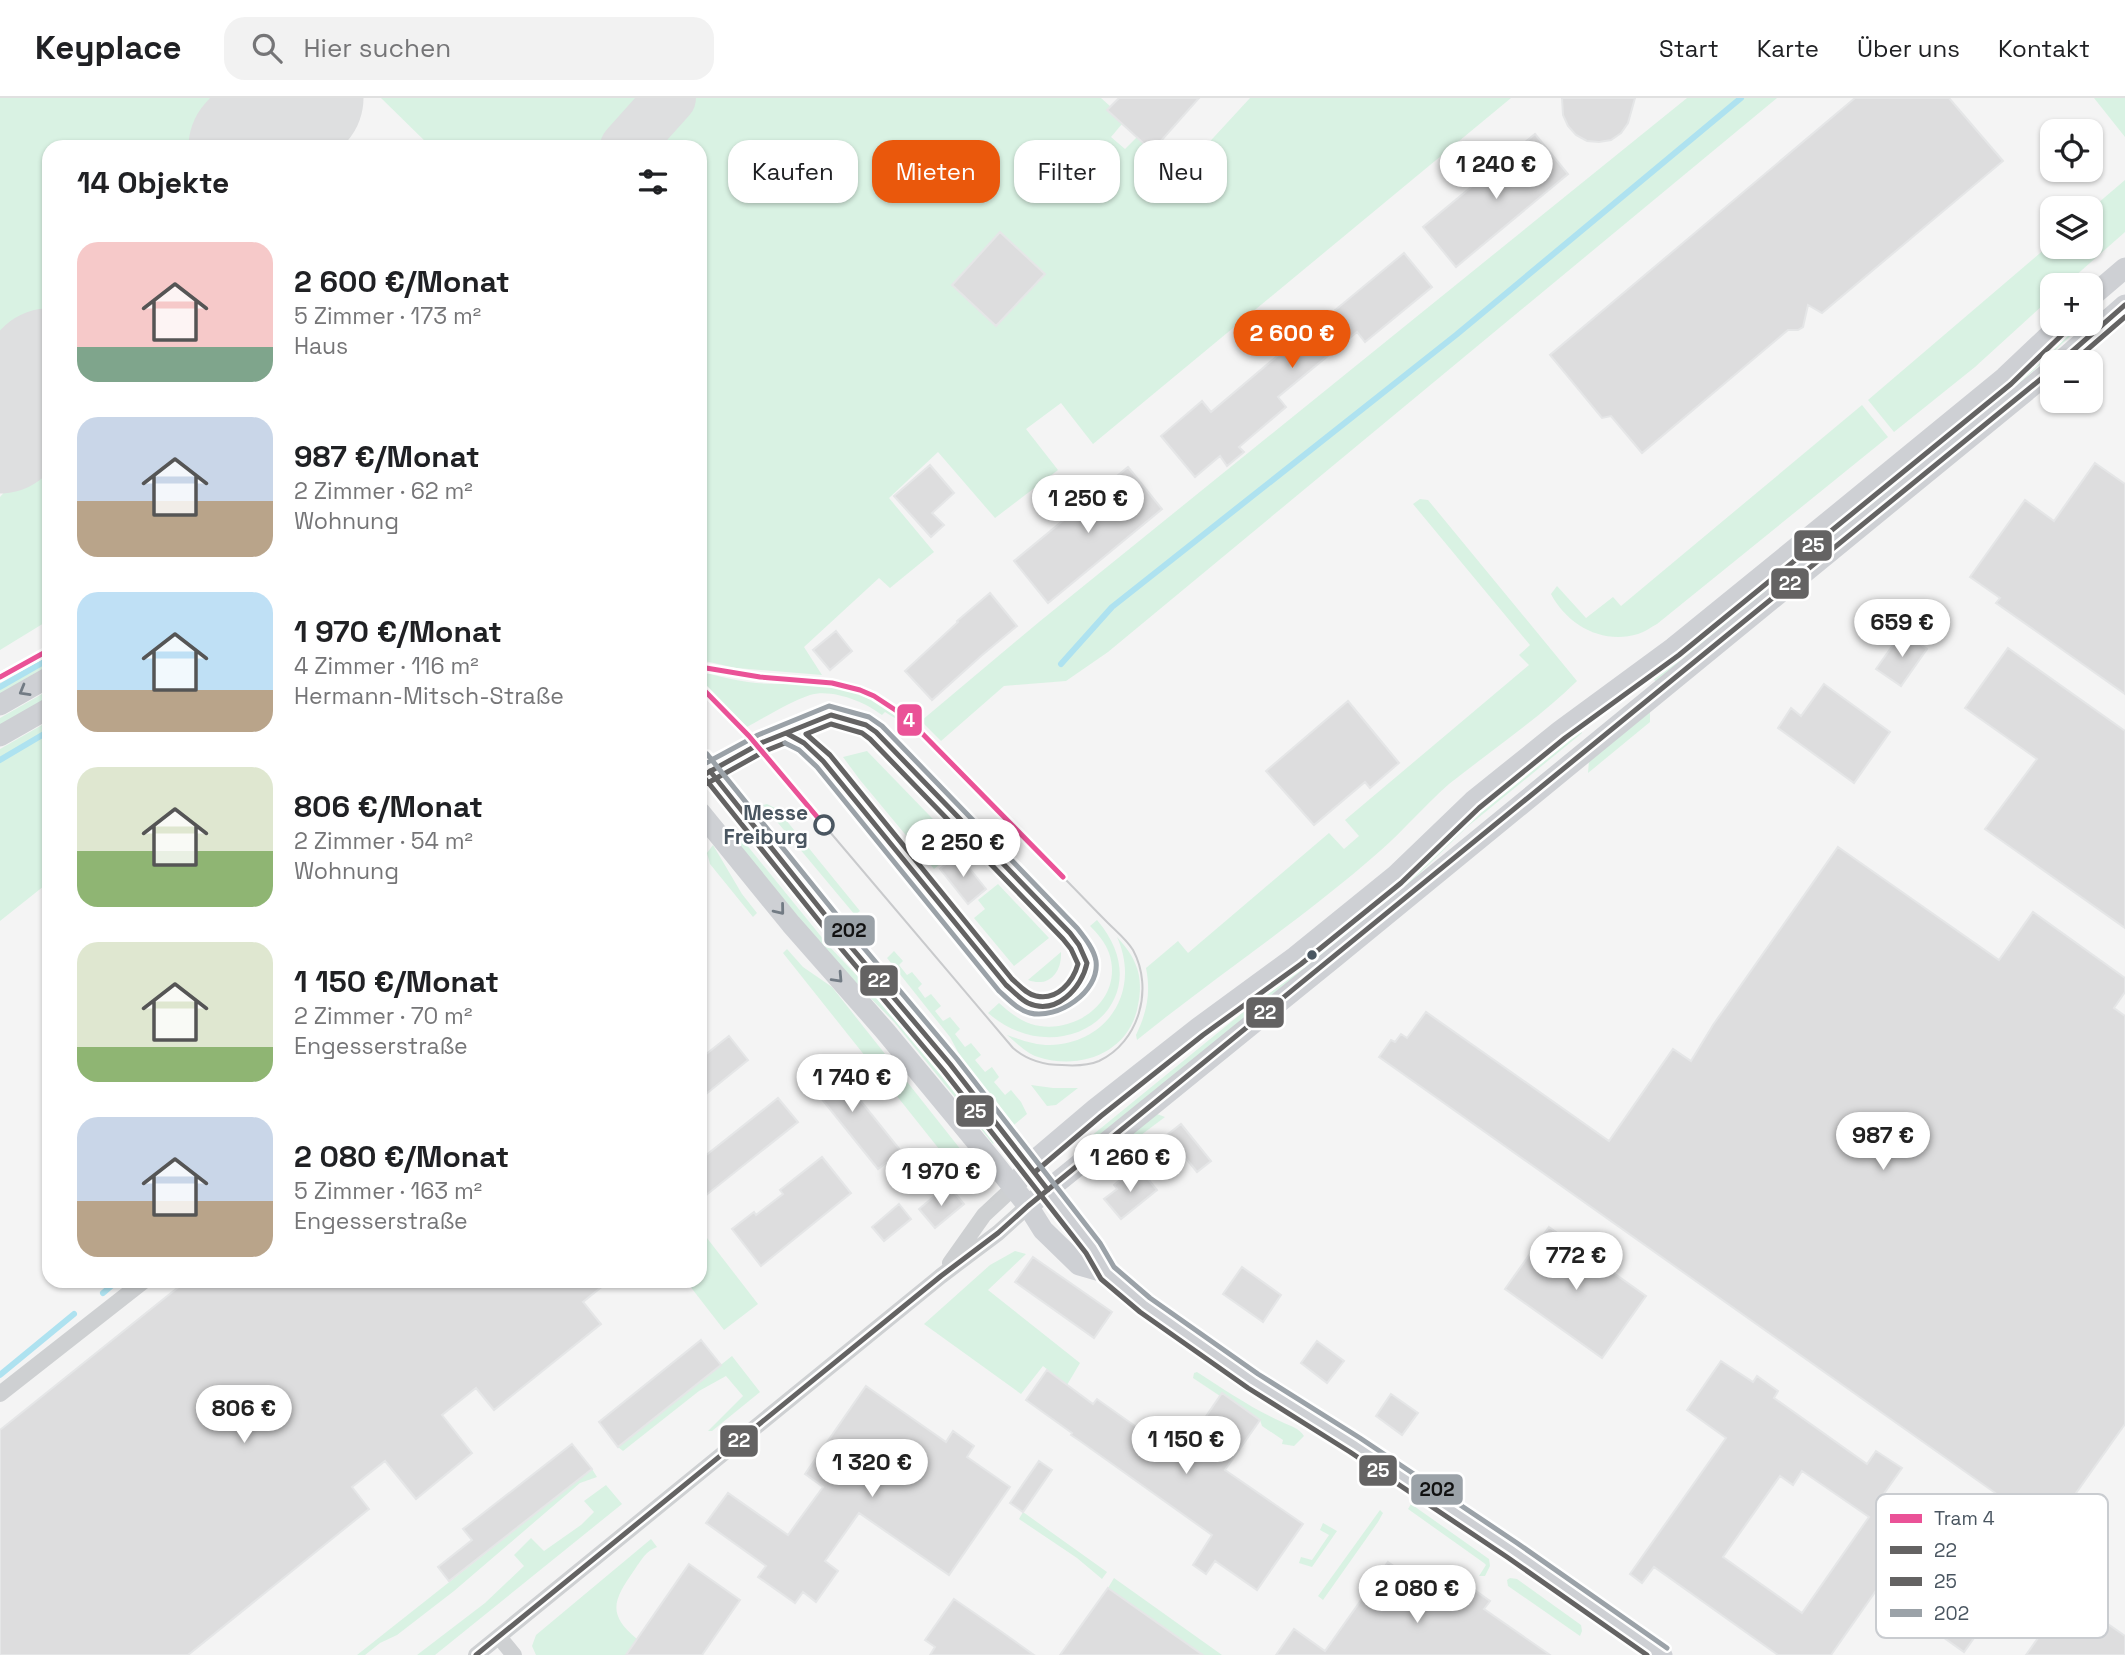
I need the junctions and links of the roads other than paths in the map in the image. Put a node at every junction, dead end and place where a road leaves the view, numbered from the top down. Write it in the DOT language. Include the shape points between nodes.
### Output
graph roads {
  1 [pos="2125,268"];
  2 [pos="2103,287"];
  3 [pos="2125,305"];
  4 [pos="2048,336"];
  5 [pos="2074,350"];
  6 [pos="2040,380"];
  7 [pos="42,681"];
  8 [pos="1609,695"];
  9 [pos="0,705"];
  10 [pos="42,712"];
  11 [pos="1627,718"];
  12 [pos="0,736"];
  13 [pos="707,768"];
  14 [pos="707,821"];
  15 [pos="1029,1165"];
  16 [pos="1014,1187"];
  17 [pos="1048,1190"];
  18 [pos="1028,1206"];
  19 [pos="1107,1273"];
  20 [pos="941,1276"];
  21 [pos="135,1288"];
  22 [pos="0,1394"];
  23 [pos="499,1637"];
  24 [pos="477,1655"];
  25 [pos="514,1655"];
  26 [pos="1662,1655"];
  1 -- 2 [label="main road"];
  3 -- 5 [label="main road"];
  4 -- 8 [label="main road" via="1995,386"];
  6 -- 11 [label="main road"];
  7 -- 9 [label="main road, one-way"];
  8 -- 11 [label="main road"];
  8 -- 15 [label="main road" via="1473,801 1385,885"];
  10 -- 12 [label="main road"];
  11 -- 17 [label="main road"];
  13 -- 15 [label="main road"];
  14 -- 16 [label="main road, one-way"];
  15 -- 16 [label="main road"];
  15 -- 17 [label="main road"];
  16 -- 18 [label="main road"];
  16 -- 20 [label="street" via="984,1215"];
  17 -- 18 [label="main road"];
  17 -- 19 [label="main road"];
  18 -- 19 [label="main road" via="1043,1230 1079,1265"];
  18 -- 20 [label="street"];
  19 -- 26 [label="main road" via="1253,1381 1355,1445"];
  20 -- 23 [label="street"];
  21 -- 22 [label="street"];
  23 -- 24 [label="street"];
  23 -- 25 [label="street"];
}
